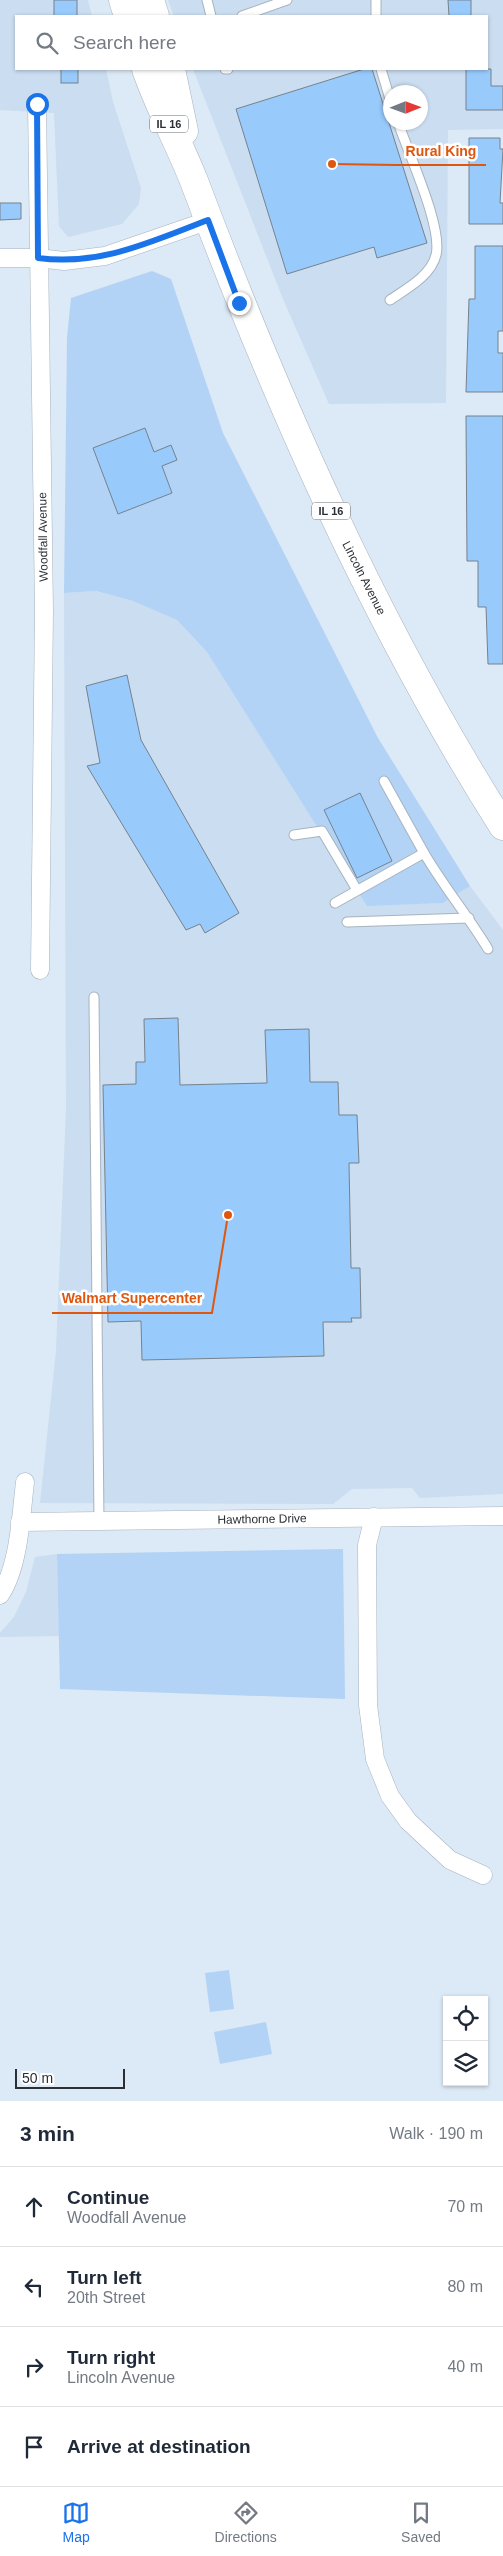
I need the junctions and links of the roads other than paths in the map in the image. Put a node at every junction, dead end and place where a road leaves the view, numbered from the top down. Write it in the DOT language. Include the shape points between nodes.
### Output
graph roads {
  1 [pos="123,0"];
  2 [pos="150,0"];
  3 [pos="207,0"];
  4 [pos="287,0"];
  5 [pos="376,0"];
  6 [pos="128,15"];
  7 [pos="155,15"];
  8 [pos="211,15"];
  9 [pos="245,15"];
  10 [pos="373,15"];
  11 [pos="146,70"];
  12 [pos="171,70"];
  13 [pos="381,70"];
  14 [pos="386,85"];
  15 [pos="37,104"];
  16 [pos="401,130"];
  17 [pos="193,180"];
  18 [pos="208,220"];
  19 [pos="0,258"];
  20 [pos="38,258"];
  21 [pos="390,300"];
  22 [pos="384,781"];
  23 [pos="503,826"];
  24 [pos="294,835"];
  25 [pos="424,853"];
  26 [pos="357,890"];
  27 [pos="335,903"];
  28 [pos="469,918"];
  29 [pos="347,922"];
  30 [pos="488,949"];
  31 [pos="40,970"];
  32 [pos="94,997"];
  33 [pos="25,1482"];
  34 [pos="503,1516"];
  35 [pos="374,1517"];
  36 [pos="20,1522"];
  37 [pos="100,1523"];
  38 [pos="0,1595"];
  39 [pos="483,1875"];
  1 -- 6 [label="main road"];
  2 -- 7 [label="main road"];
  3 -- 8 [label="lane"];
  4 -- 9 [label="lane"];
  5 -- 10 [label="lane"];
  11 -- 17 [label="main road, Lincoln Avenue / IL 16"];
  12 -- 17 [label="main road, Lincoln Avenue / IL 16"];
  13 -- 14 [label="lane"];
  15 -- 20 [label="street, Woodfall Avenue"];
  16 -- 21 [label="lane" via="434,224 437,242 436,255 428,269"];
  17 -- 18 [label="main road, Lincoln Avenue / IL 16"];
  18 -- 20 [label="street" via="105,256 64,261"];
  18 -- 23 [label="main road, Lincoln Avenue / IL 16" via="281,402 330,510 436,713"];
  19 -- 20 [label="street"];
  20 -- 31 [label="street, Woodfall Avenue" via="44,611"];
  22 -- 25 [label="lane"];
  24 -- 26 [label="lane" via="322,831"];
  25 -- 26 [label="lane"];
  25 -- 28 [label="lane"];
  26 -- 27 [label="lane"];
  28 -- 29 [label="lane"];
  28 -- 30 [label="lane"];
  32 -- 37 [label="lane"];
  33 -- 36 [label="street"];
  34 -- 35 [label="street, Hawthorne Drive"];
  35 -- 37 [label="street, Hawthorne Drive"];
  35 -- 39 [label="street" via="367,1545 368,1705 375,1759 390,1796 408,1821 450,1860"];
  36 -- 37 [label="street, Hawthorne Drive"];
  36 -- 38 [label="street" via="12,1562"];
}
